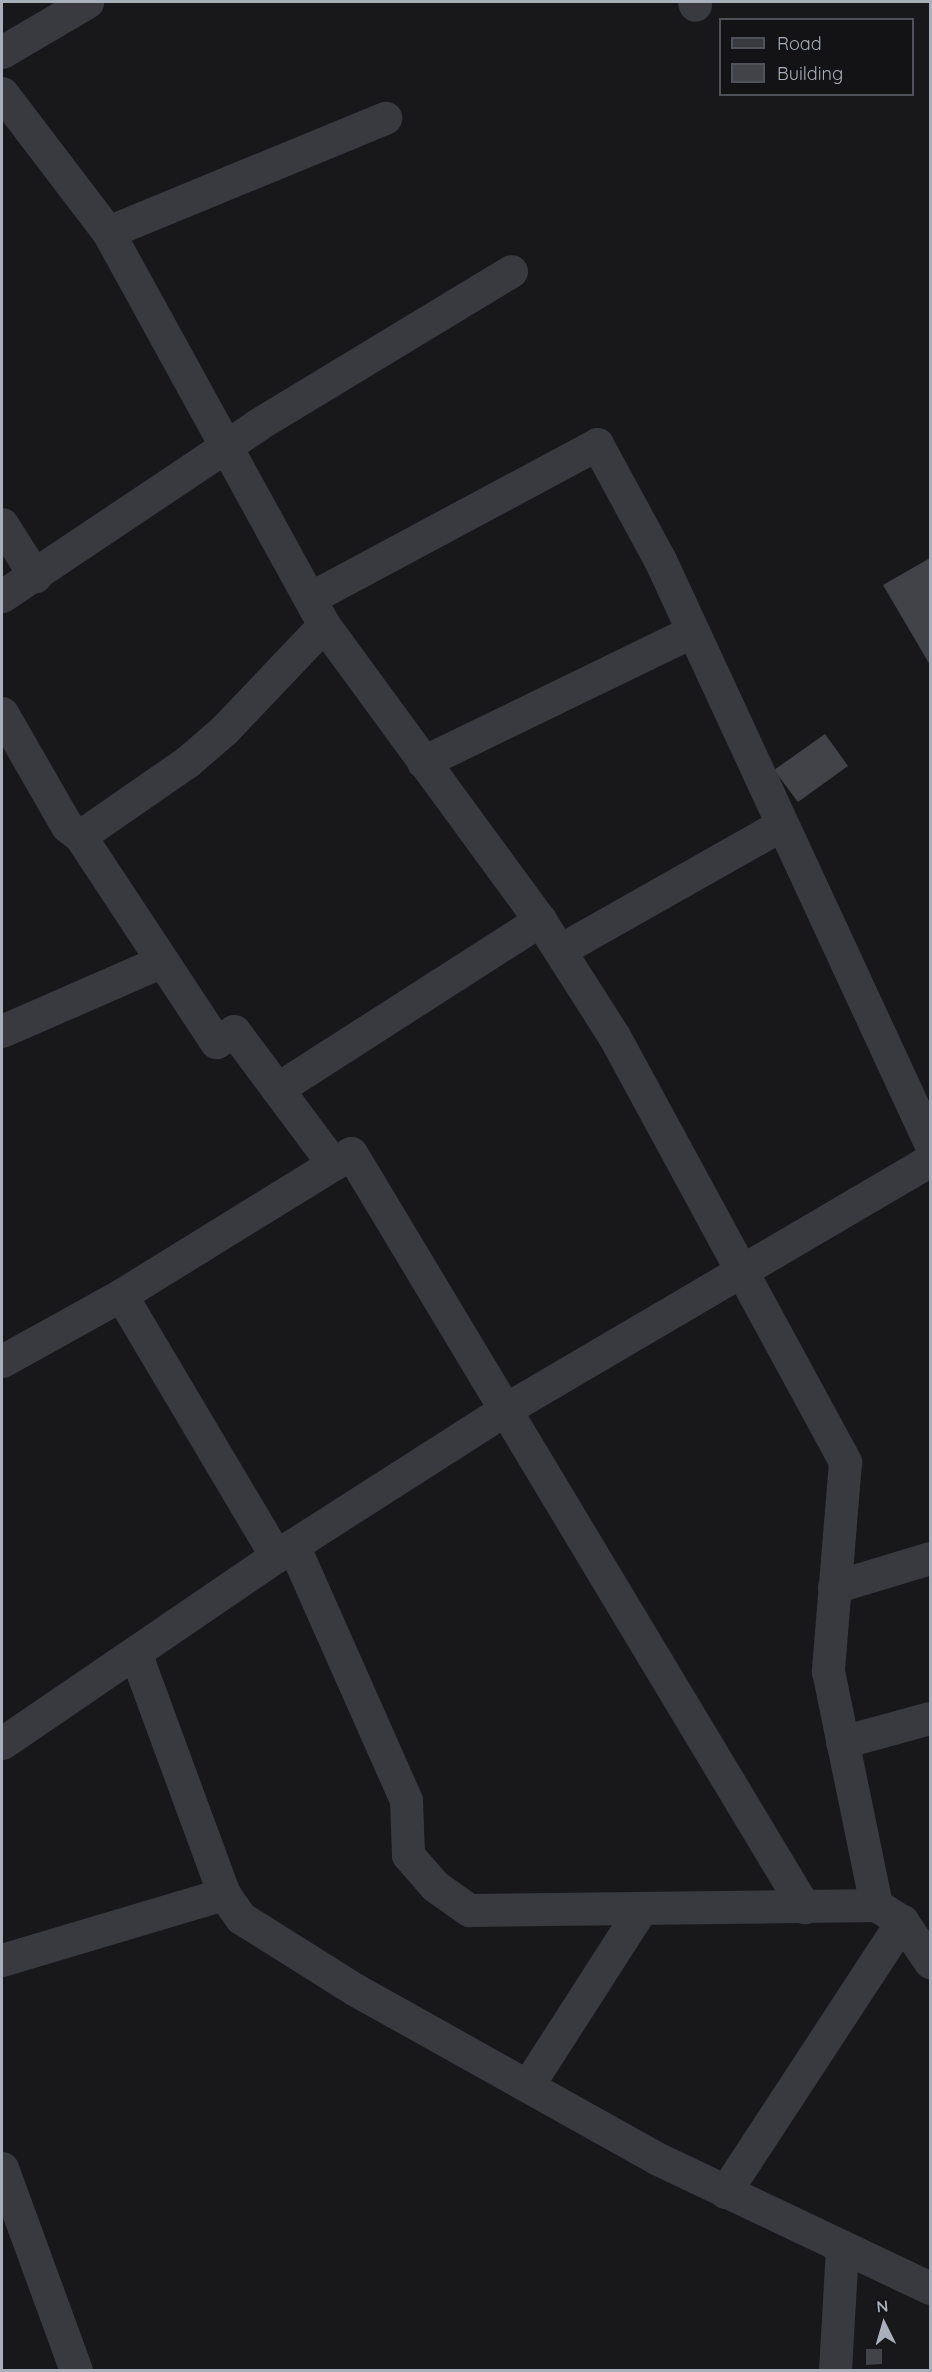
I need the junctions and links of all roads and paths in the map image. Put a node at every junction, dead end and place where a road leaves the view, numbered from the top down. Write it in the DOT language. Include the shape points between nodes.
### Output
graph roads {
  1 [pos="87,2"];
  2 [pos="2,52"];
  3 [pos="2,93"];
  4 [pos="385,118"];
  5 [pos="108,232"];
  6 [pos="511,271"];
  7 [pos="230,446"];
  8 [pos="2,524"];
  9 [pos="35,576"];
  10 [pos="2,596"];
  11 [pos="317,611"];
  12 [pos="691,632"];
  13 [pos="2,713"];
  14 [pos="423,762"];
  15 [pos="781,825"];
  16 [pos="80,836"];
  17 [pos="540,920"];
  18 [pos="560,950"];
  19 [pos="162,961"];
  20 [pos="2,1031"];
  21 [pos="277,1089"];
  22 [pos="923,1110"];
  23 [pos="930,1143"];
  24 [pos="930,1161"];
  25 [pos="333,1164"];
  26 [pos="740,1269"];
  27 [pos="121,1295"];
  28 [pos="2,1361"];
  29 [pos="506,1409"];
  30 [pos="284,1550"];
  31 [pos="930,1558"];
  32 [pos="834,1587"];
  33 [pos="136,1655"];
  34 [pos="930,1718"];
  35 [pos="842,1742"];
  36 [pos="2,1743"];
  37 [pos="224,1894"];
  38 [pos="804,1907"];
  39 [pos="642,1909"];
  40 [pos="889,1913"];
  41 [pos="2,1960"];
  42 [pos="930,1962"];
  43 [pos="528,2085"];
  44 [pos="2,2168"];
  45 [pos="725,2192"];
  46 [pos="842,2249"];
  47 [pos="930,2288"];
  48 [pos="76,2370"];
  49 [pos="835,2370"];
  1 -- 2 [label="street"];
  3 -- 5 [label="street"];
  4 -- 5 [label="street"];
  5 -- 7 [label="street"];
  6 -- 7 [label="street" via="257,425"];
  7 -- 9 [label="street"];
  7 -- 11 [label="street"];
  8 -- 9 [label="street"];
  9 -- 10 [label="street"];
  11 -- 12 [label="street" via="597,444 660,560"];
  11 -- 14 [label="street"];
  11 -- 16 [label="street" via="224,730 187,762"];
  12 -- 14 [label="street"];
  12 -- 15 [label="street"];
  13 -- 16 [label="street" via="67,826"];
  14 -- 17 [label="street"];
  15 -- 18 [label="street"];
  15 -- 22 [label="street"];
  16 -- 19 [label="street"];
  17 -- 18 [label="street"];
  17 -- 21 [label="street"];
  18 -- 26 [label="street" via="614,1036"];
  19 -- 20 [label="street"];
  19 -- 21 [label="street" via="216,1042 234,1031"];
  21 -- 25 [label="street"];
  22 -- 23 [label="street"];
  24 -- 26 [label="street"];
  25 -- 27 [label="street"];
  25 -- 29 [label="street" via="351,1153"];
  26 -- 29 [label="street"];
  26 -- 32 [label="street" via="845,1462"];
  27 -- 28 [label="street"];
  27 -- 30 [label="street"];
  29 -- 30 [label="street"];
  29 -- 38 [label="street"];
  30 -- 33 [label="street"];
  30 -- 39 [label="street" via="406,1800 408,1855 435,1886 469,1910"];
  31 -- 32 [label="street"];
  32 -- 35 [label="street" via="828,1671"];
  33 -- 36 [label="street"];
  33 -- 37 [label="street"];
  34 -- 35 [label="street"];
  35 -- 40 [label="street"];
  37 -- 41 [label="street"];
  37 -- 43 [label="street" via="241,1918 354,1989"];
  38 -- 39 [label="street"];
  38 -- 40 [label="street"];
  39 -- 43 [label="street"];
  40 -- 42 [label="street"];
  40 -- 45 [label="street"];
  43 -- 45 [label="street"];
  44 -- 48 [label="street"];
  45 -- 46 [label="street"];
  46 -- 47 [label="street"];
  46 -- 49 [label="street"];
}
